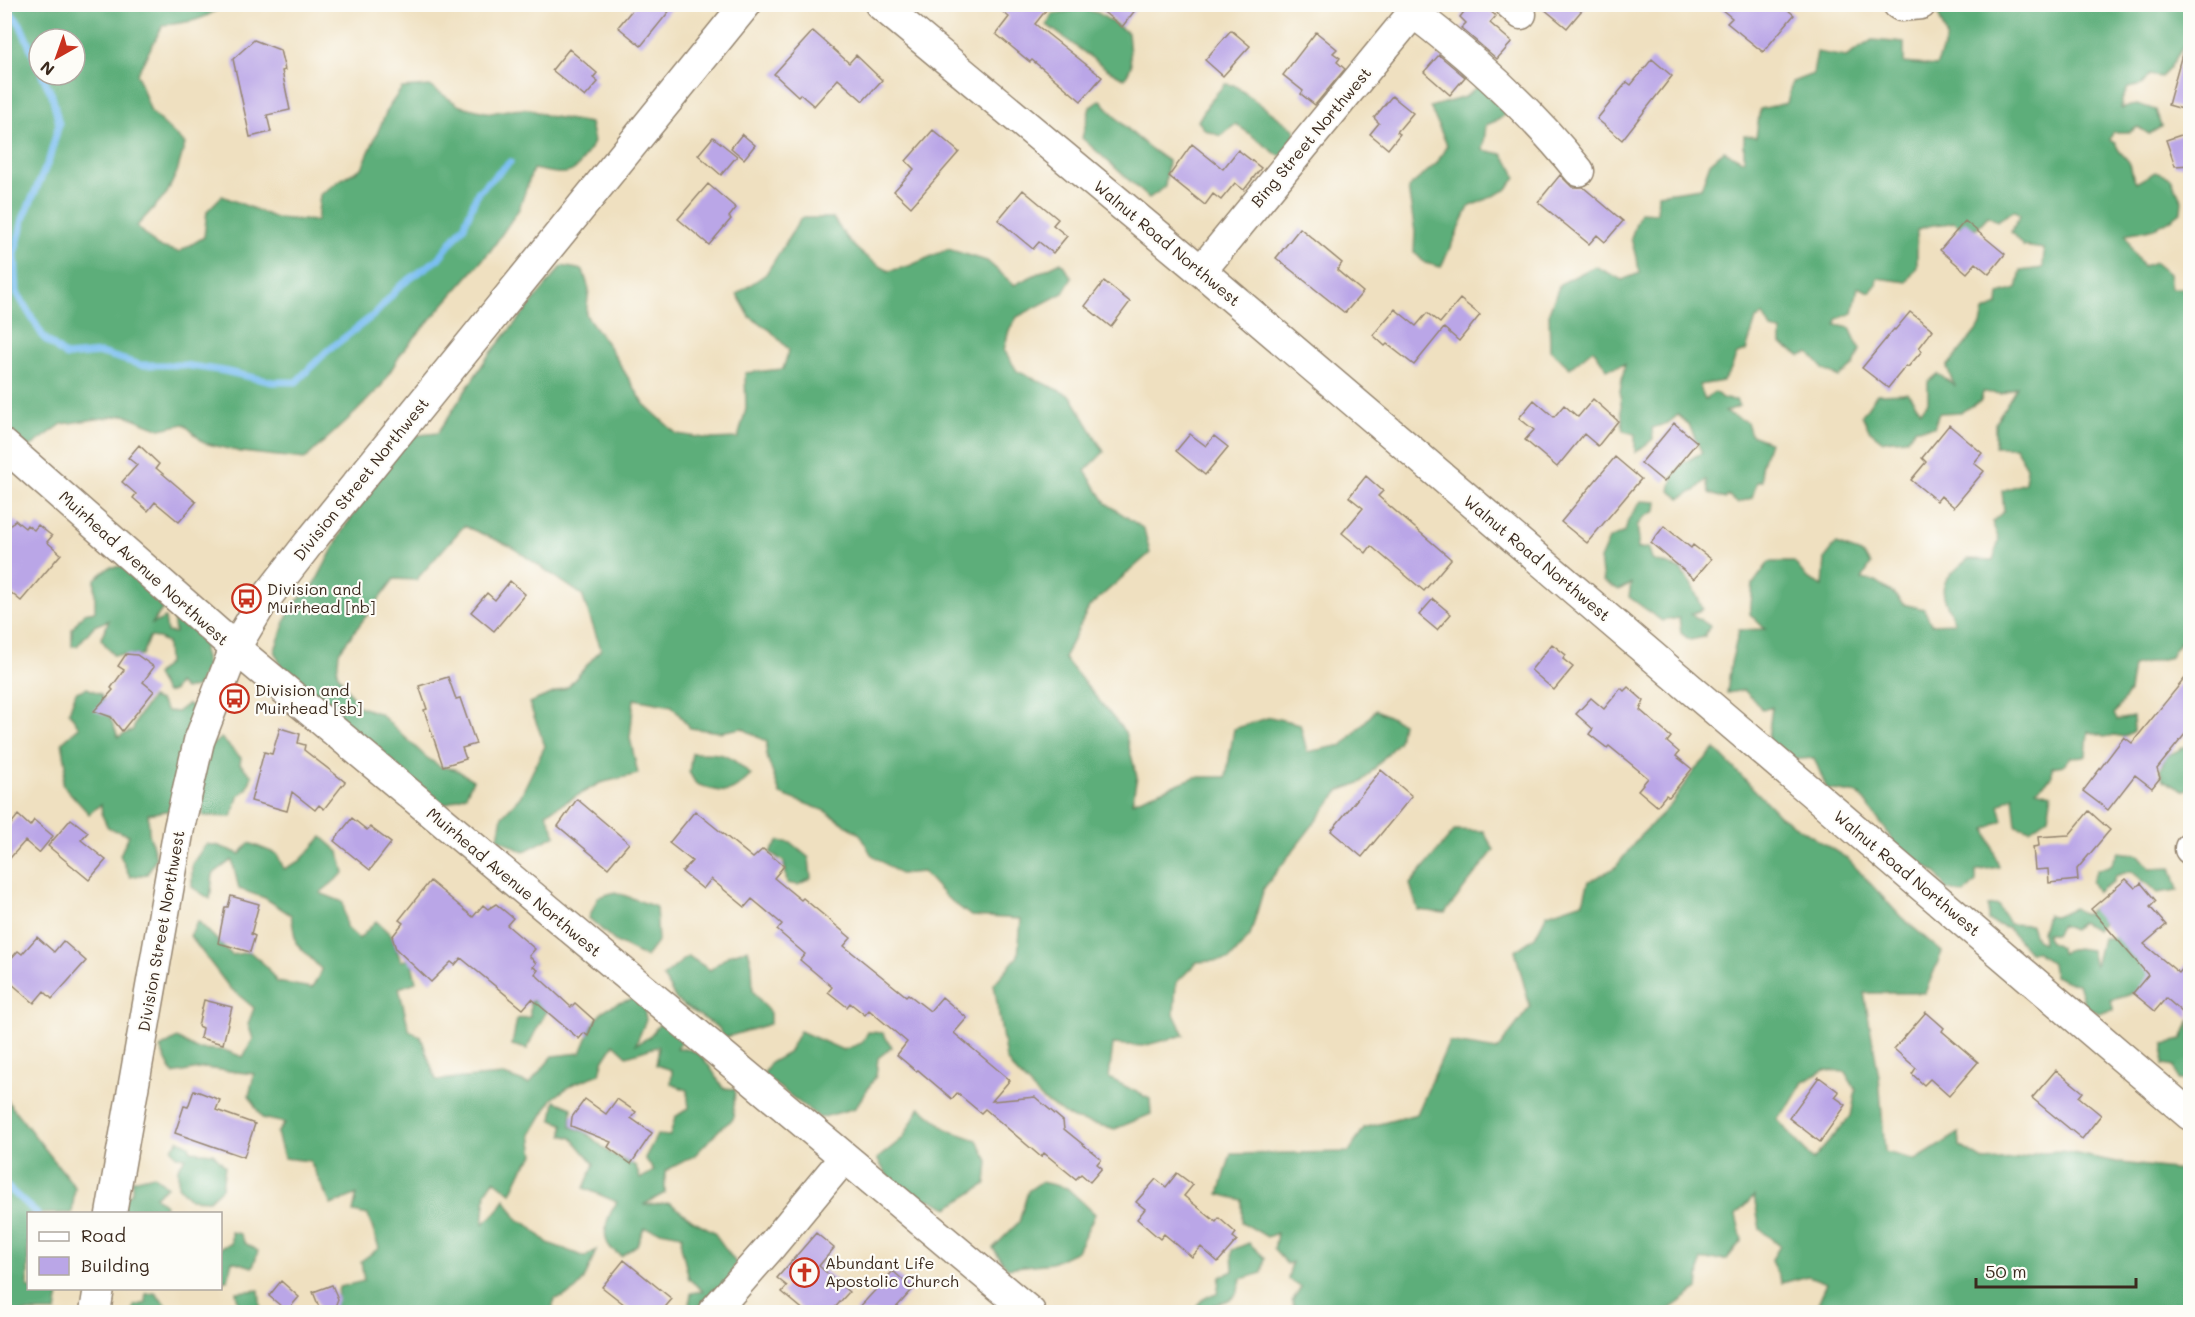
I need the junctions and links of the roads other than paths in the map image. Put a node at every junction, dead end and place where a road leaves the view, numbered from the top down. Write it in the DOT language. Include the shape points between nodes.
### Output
graph roads {
  1 [pos="746,4"];
  2 [pos="880,4"];
  3 [pos="1408,11"];
  4 [pos="1579,171"];
  5 [pos="1201,270"];
  6 [pos="4,445"];
  7 [pos="235,648"];
  8 [pos="2190,1115"];
  9 [pos="844,1158"];
  10 [pos="111,1212"];
  11 [pos="99,1290"];
  12 [pos="95,1312"];
  13 [pos="713,1312"];
  14 [pos="1030,1312"];
  1 -- 7 [label="street, Division Street Northwest" via="308,544 260,606"];
  2 -- 5 [label="street, Walnut Road Northwest"];
  3 -- 4 [label="street" via="1471,59 1554,140"];
  3 -- 5 [label="street, Bing Street Northwest"];
  5 -- 8 [label="street, Walnut Road Northwest"];
  6 -- 7 [label="street, Muirhead Avenue Northwest"];
  7 -- 9 [label="street, Muirhead Avenue Northwest"];
  7 -- 10 [label="street, Division Street Northwest" via="200,741 179,828"];
  9 -- 13 [label="street"];
  9 -- 14 [label="street, Muirhead Avenue Northwest"];
  11 -- 12 [label="street"];
}
